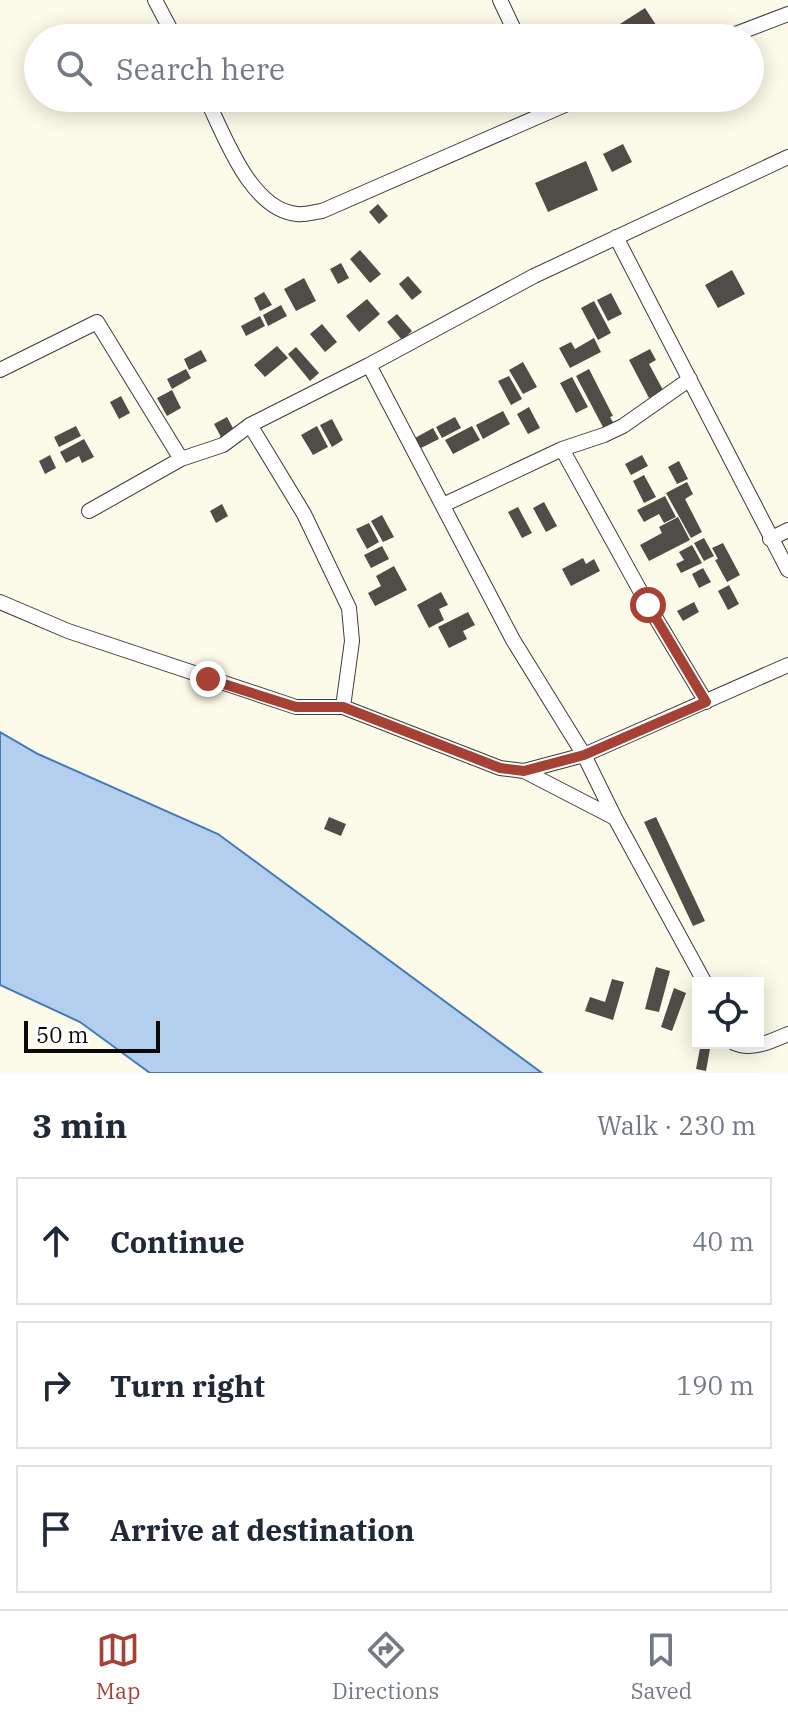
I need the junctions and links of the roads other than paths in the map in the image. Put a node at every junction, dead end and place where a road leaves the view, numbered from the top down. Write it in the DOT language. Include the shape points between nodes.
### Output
graph roads {
  1 [pos="500,0"];
  2 [pos="159,1"];
  3 [pos="788,14"];
  4 [pos="169,24"];
  5 [pos="511,24"];
  6 [pos="762,24"];
  7 [pos="213,112"];
  8 [pos="532,112"];
  9 [pos="788,157"];
  10 [pos="616,237"];
  11 [pos="369,365"];
  12 [pos="0,370"];
  13 [pos="690,379"];
  14 [pos="250,425"];
  15 [pos="562,449"];
  16 [pos="181,459"];
  17 [pos="443,505"];
  18 [pos="89,511"];
  19 [pos="788,530"];
  20 [pos="770,539"];
  21 [pos="788,570"];
  22 [pos="0,602"];
  23 [pos="788,665"];
  24 [pos="706,702"];
  25 [pos="343,707"];
  26 [pos="584,755"];
  27 [pos="524,771"];
  28 [pos="615,818"];
  29 [pos="702,977"];
  30 [pos="788,1034"];
  31 [pos="764,1042"];
  1 -- 5 [label="street"];
  2 -- 4 [label="street"];
  3 -- 6 [label="street"];
  7 -- 8 [label="street" via="249,181 267,202 296,214 322,211"];
  9 -- 10 [label="street"];
  10 -- 11 [label="street"];
  10 -- 13 [label="street"];
  11 -- 14 [label="street"];
  11 -- 17 [label="street"];
  12 -- 16 [label="street" via="97,322"];
  13 -- 15 [label="street" via="623,426"];
  13 -- 20 [label="street"];
  14 -- 16 [label="street" via="223,445"];
  14 -- 25 [label="street" via="304,514 349,608 352,641"];
  15 -- 17 [label="street"];
  15 -- 24 [label="street"];
  16 -- 18 [label="street"];
  17 -- 26 [label="street" via="513,640"];
  19 -- 20 [label="street"];
  20 -- 21 [label="street"];
  22 -- 25 [label="street" via="68,631 296,707"];
  23 -- 24 [label="street"];
  24 -- 26 [label="street"];
  25 -- 27 [label="street" via="500,768"];
  26 -- 27 [label="street"];
  26 -- 28 [label="street"];
  27 -- 28 [label="street"];
  28 -- 29 [label="street"];
  30 -- 31 [label="street"];
}
